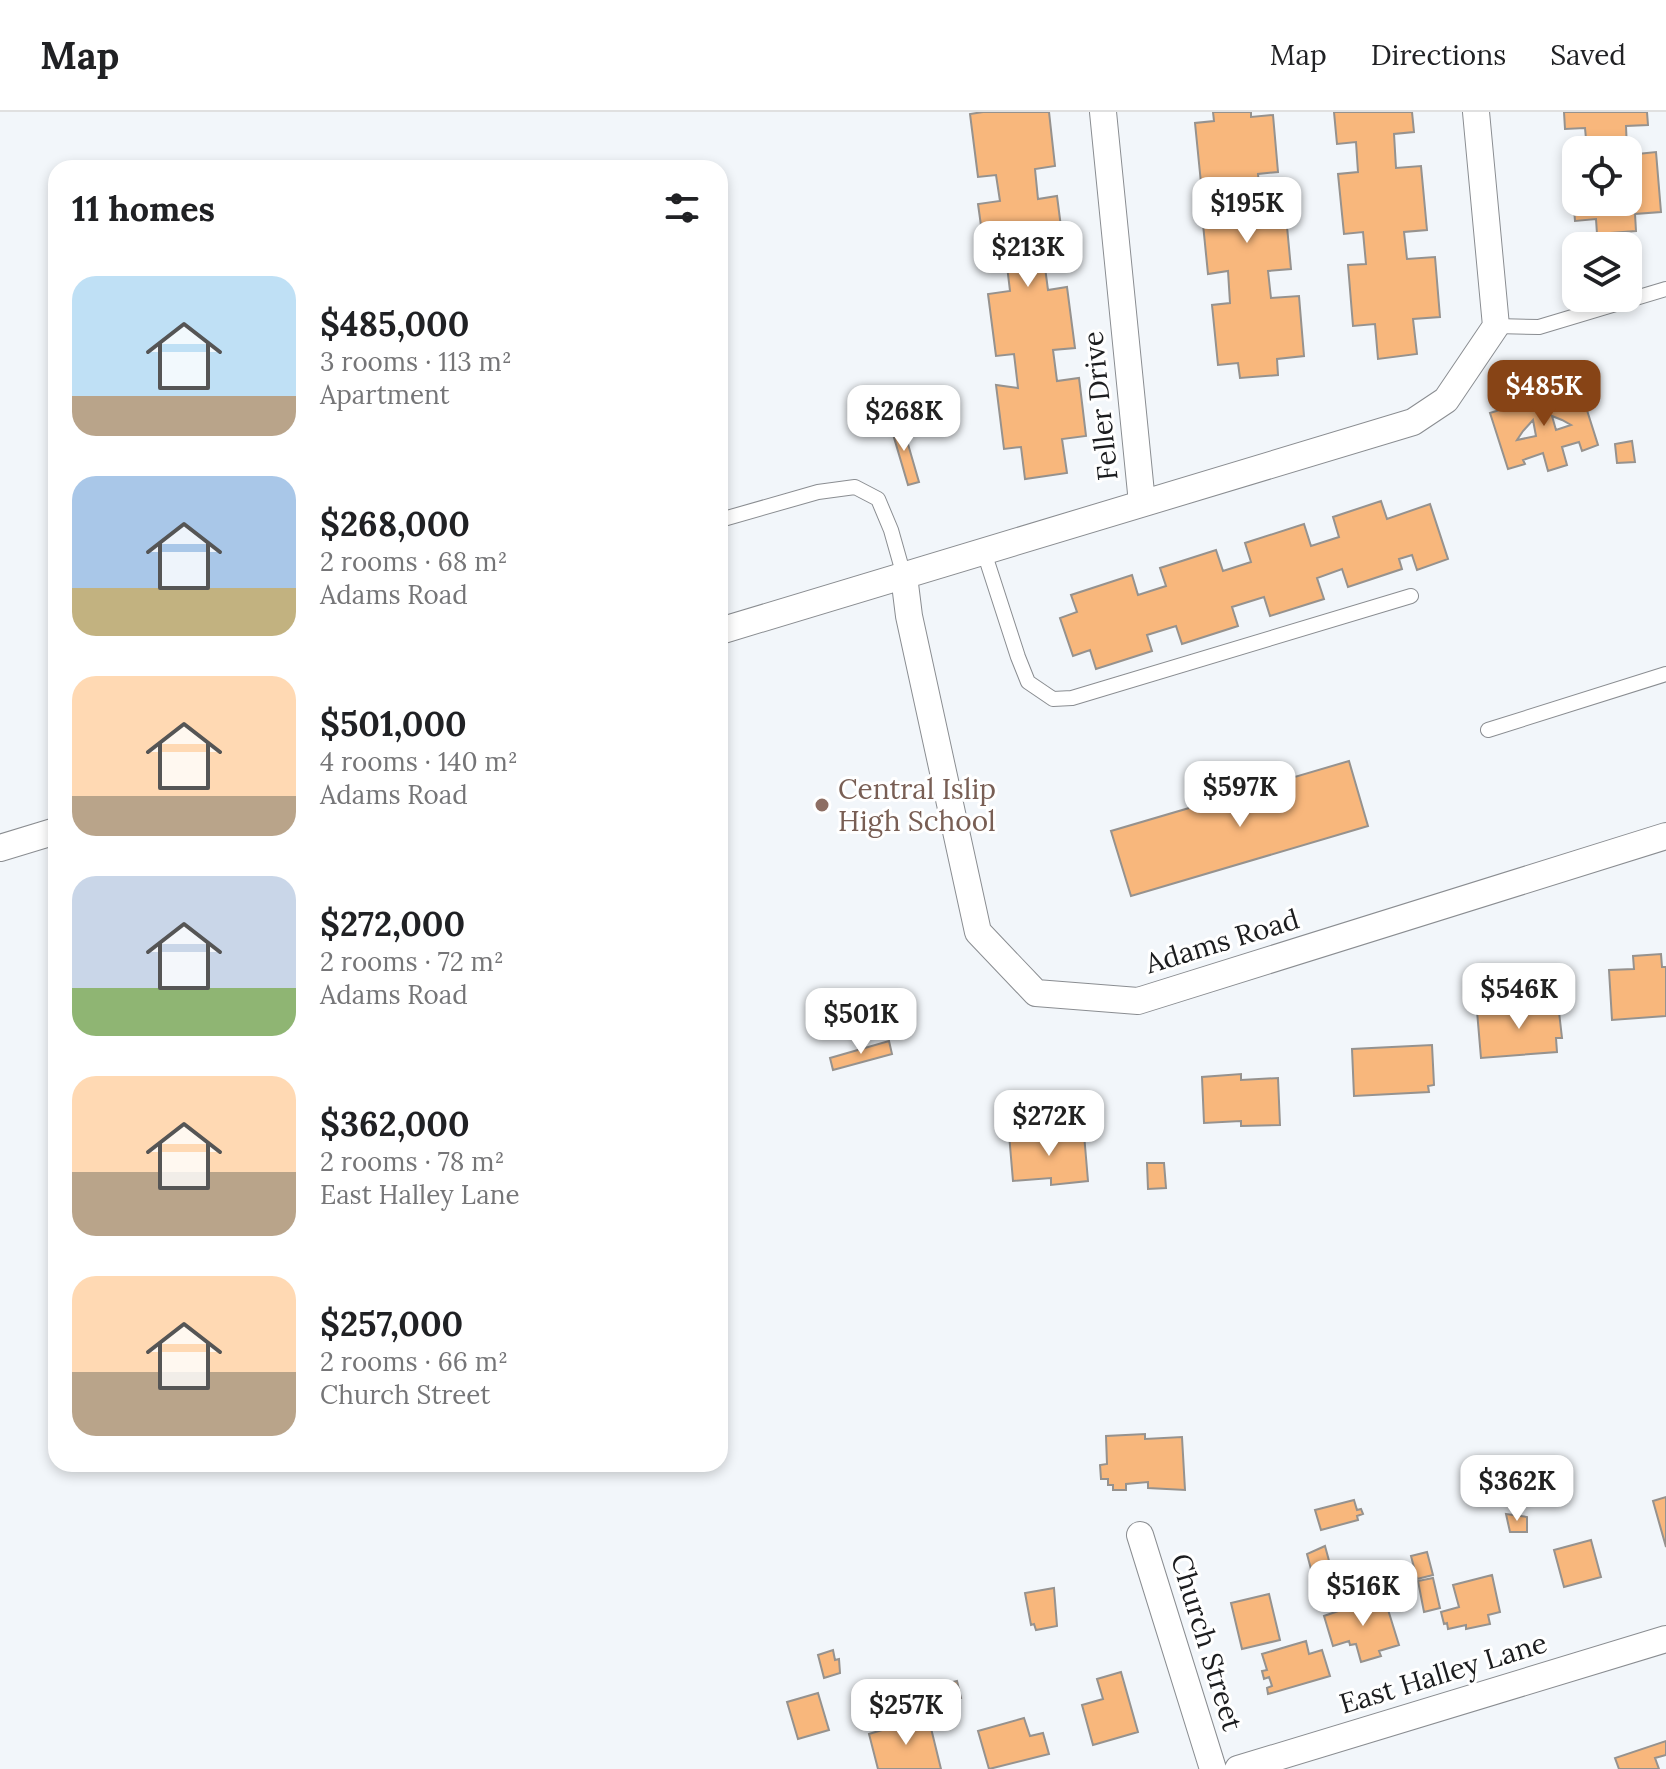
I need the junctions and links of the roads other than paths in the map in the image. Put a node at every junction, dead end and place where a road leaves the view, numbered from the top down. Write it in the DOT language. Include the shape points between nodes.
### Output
graph roads {
  1 [pos="1103,112"];
  2 [pos="1476,112"];
  3 [pos="1666,289"];
  4 [pos="1496,326"];
  5 [pos="1142,503"];
  6 [pos="728,518"];
  7 [pos="984,552"];
  8 [pos="904,576"];
  9 [pos="1411,596"];
  10 [pos="728,629"];
  11 [pos="1666,674"];
  12 [pos="1488,730"];
  13 [pos="48,833"];
  14 [pos="1666,836"];
  15 [pos="0,848"];
  16 [pos="1140,1535"];
  17 [pos="1666,1639"];
  18 [pos="1213,1769"];
  19 [pos="1238,1769"];
  1 -- 5 [label="street, Feller Drive"];
  2 -- 4 [label="street"];
  3 -- 4 [label="lane" via="1539,327"];
  4 -- 5 [label="street" via="1446,400 1413,422"];
  5 -- 7 [label="street"];
  6 -- 8 [label="lane" via="855,487 878,499"];
  7 -- 8 [label="street"];
  7 -- 9 [label="lane" via="1028,682 1053,699 1072,698"];
  8 -- 10 [label="street"];
  8 -- 14 [label="street, Adams Road" via="978,932 1036,993 1138,1001"];
  11 -- 12 [label="lane"];
  13 -- 15 [label="street"];
  16 -- 18 [label="street, Church Street"];
  17 -- 19 [label="street, East Halley Lane"];
}
